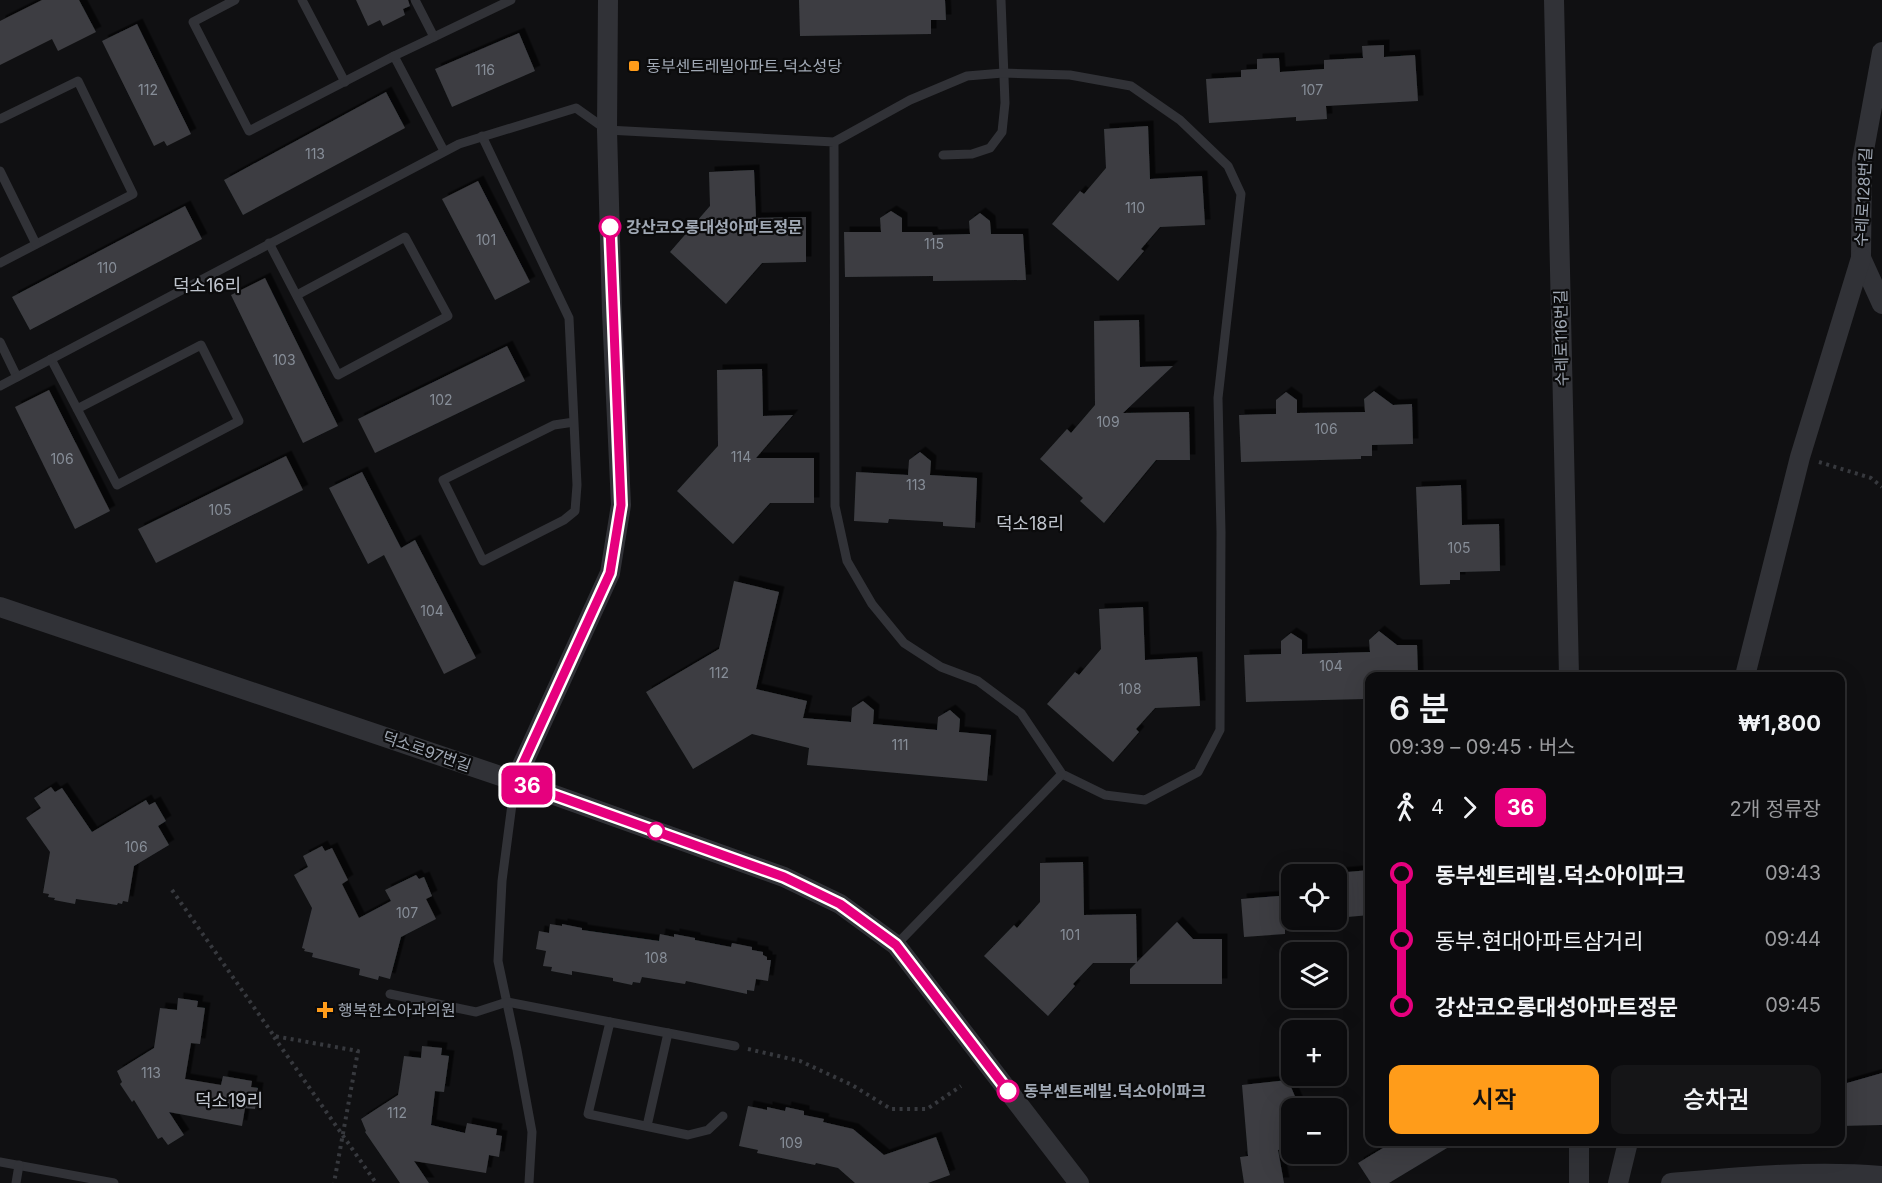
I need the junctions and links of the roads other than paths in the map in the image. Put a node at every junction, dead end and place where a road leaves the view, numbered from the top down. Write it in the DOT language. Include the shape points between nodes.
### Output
graph roads {
  1 [pos="235,0"];
  2 [pos="302,0"];
  3 [pos="416,0"];
  4 [pos="511,0"];
  5 [pos="608,0"];
  6 [pos="1001,0"];
  7 [pos="1554,0"];
  8 [pos="434,37"];
  9 [pos="1882,52"];
  10 [pos="394,56"];
  11 [pos="1003,73"];
  12 [pos="345,82"];
  13 [pos="0,119"];
  14 [pos="607,129"];
  15 [pos="482,136"];
  16 [pos="834,142"];
  17 [pos="444,152"];
  18 [pos="943,155"];
  19 [pos="0,171"];
  20 [pos="269,243"];
  21 [pos="36,244"];
  22 [pos="1861,258"];
  23 [pos="0,263"];
  24 [pos="297,295"];
  25 [pos="1882,304"];
  26 [pos="0,342"];
  27 [pos="51,359"];
  28 [pos="17,376"];
  29 [pos="0,386"];
  30 [pos="77,410"];
  31 [pos="574,422"];
  32 [pos="0,607"];
  33 [pos="1569,672"];
  34 [pos="1746,672"];
  35 [pos="1062,774"];
  36 [pos="515,781"];
  37 [pos="896,945"];
  38 [pos="390,994"];
  39 [pos="507,1002"];
  40 [pos="610,1022"];
  41 [pos="668,1033"];
  42 [pos="735,1046"];
  43 [pos="723,1116"];
  44 [pos="647,1126"];
  45 [pos="1579,1146"];
  46 [pos="1627,1146"];
  47 [pos="0,1162"];
  48 [pos="20,1166"];
  49 [pos="1882,1176"];
  50 [pos="16,1183"];
  51 [pos="114,1183"];
  52 [pos="529,1183"];
  53 [pos="1079,1183"];
  54 [pos="1580,1183"];
  55 [pos="1618,1183"];
  56 [pos="1671,1183"];
  1 -- 12 [label="lane" via="193,22 249,131"];
  2 -- 12 [label="lane"];
  3 -- 8 [label="lane"];
  4 -- 8 [label="lane"];
  5 -- 14 [label="street"];
  6 -- 11 [label="lane"];
  7 -- 33 [label="street, 수레로116번길"];
  8 -- 10 [label="lane"];
  9 -- 22 [label="street, 수레로128번길" via="1862,161"];
  10 -- 12 [label="lane"];
  10 -- 17 [label="lane"];
  11 -- 16 [label="lane" via="967,76 910,100"];
  11 -- 18 [label="lane" via="1002,132 990,148 972,154"];
  11 -- 35 [label="lane" via="1070,75 1131,86 1180,120 1228,166 1241,194 1218,398 1220,730 1198,772 1145,800 1105,795"];
  13 -- 21 [label="lane" via="78,81 133,194"];
  14 -- 15 [label="lane" via="576,108"];
  14 -- 16 [label="lane"];
  14 -- 36 [label="street" via="621,505 610,573"];
  15 -- 17 [label="lane"];
  15 -- 31 [label="lane" via="569,318"];
  16 -- 35 [label="lane" via="835,506 847,561 872,604 904,643 941,667 978,681 1021,713"];
  17 -- 20 [label="lane"];
  19 -- 21 [label="lane"];
  20 -- 24 [label="lane"];
  20 -- 27 [label="lane"];
  21 -- 23 [label="lane"];
  22 -- 25 [label="street, 수레로128번길"];
  22 -- 34 [label="street" via="1800,457"];
  24 -- 24 [label="lane" via="338,375 448,316 405,237"];
  26 -- 28 [label="lane"];
  27 -- 28 [label="lane"];
  27 -- 30 [label="lane"];
  28 -- 29 [label="lane"];
  30 -- 30 [label="lane" via="117,485 239,421 201,345"];
  31 -- 31 [label="lane" via="576,511 483,561 443,480 554,424"];
  32 -- 36 [label="street, 덕소로97번길"];
  35 -- 37 [label="lane"];
  36 -- 37 [label="street, 덕소로97번길" via="784,877 840,904"];
  36 -- 39 [label="lane" via="502,881 498,961"];
  37 -- 53 [label="street, 덕소로97번길"];
  38 -- 39 [label="lane" via="476,1012"];
  39 -- 40 [label="lane"];
  39 -- 52 [label="lane" via="532,1132"];
  40 -- 41 [label="lane"];
  40 -- 44 [label="lane" via="588,1114"];
  41 -- 42 [label="lane"];
  41 -- 44 [label="lane"];
  43 -- 44 [label="lane" via="708,1130 688,1135"];
  45 -- 54 [label="street"];
  46 -- 55 [label="street"];
  47 -- 48 [label="lane"];
  48 -- 50 [label="lane"];
  48 -- 51 [label="lane"];
  49 -- 56 [label="street" via="1754,1176"];
}
